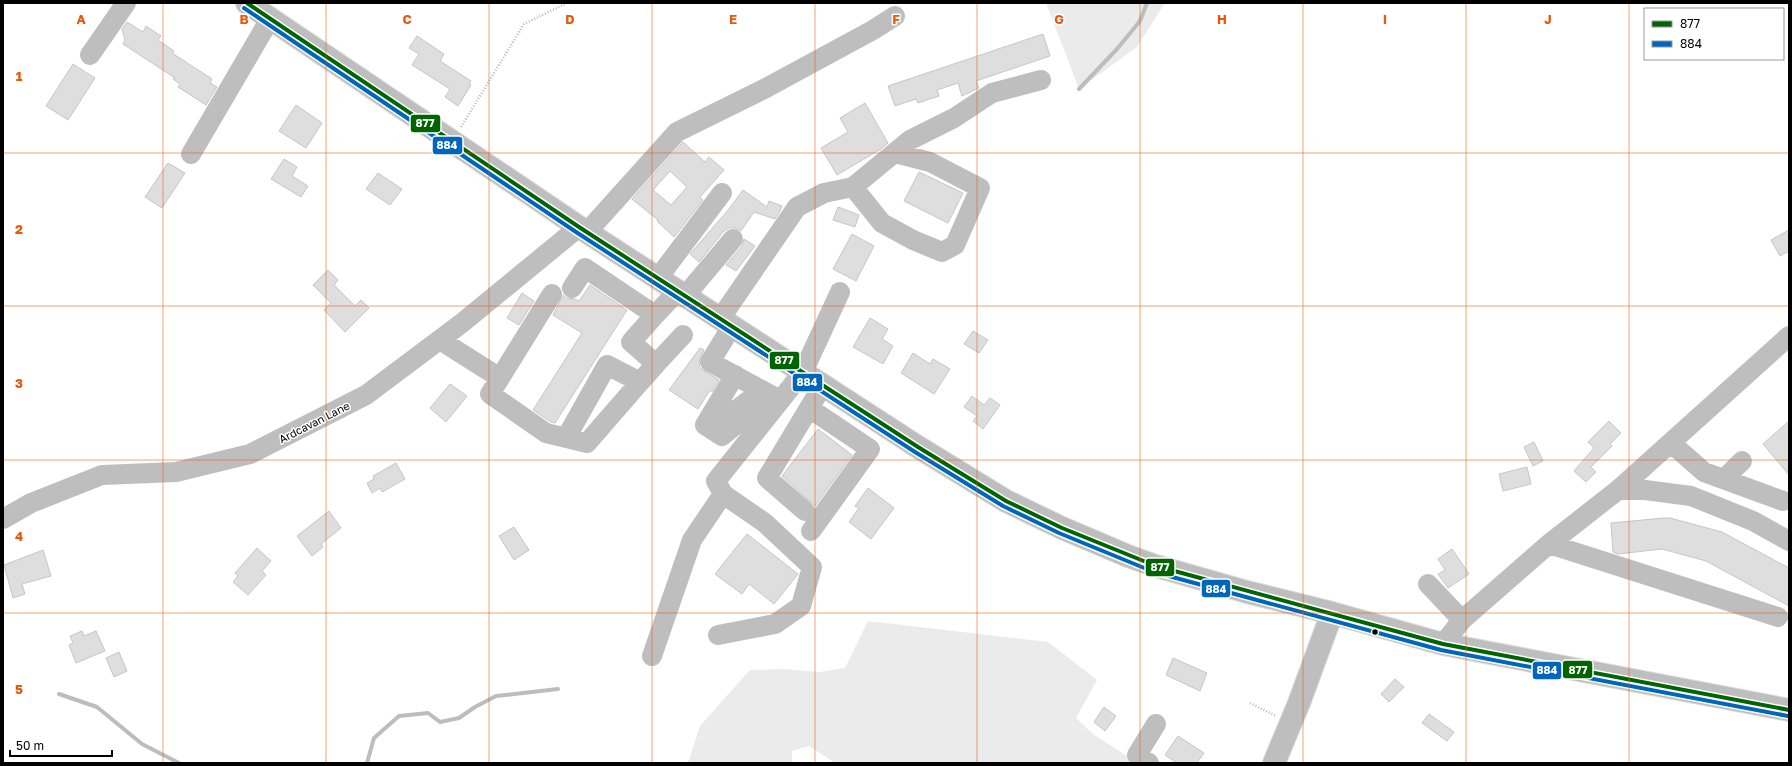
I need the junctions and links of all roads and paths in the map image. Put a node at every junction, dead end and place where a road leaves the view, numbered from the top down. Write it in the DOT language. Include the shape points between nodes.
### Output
graph roads {
  1 [pos="126,3"];
  2 [pos="247,3"];
  3 [pos="567,3"];
  4 [pos="895,16"];
  5 [pos="270,19"];
  6 [pos="90,55"];
  7 [pos="1040,80"];
  8 [pos="453,141"];
  9 [pos="895,153"];
  10 [pos="190,154"];
  11 [pos="853,187"];
  12 [pos="722,193"];
  13 [pos="583,230"];
  14 [pos="733,239"];
  15 [pos="658,278"];
  16 [pos="572,288"];
  17 [pos="840,292"];
  18 [pos="681,293"];
  19 [pos="552,294"];
  20 [pos="655,315"];
  21 [pos="726,322"];
  22 [pos="683,335"];
  23 [pos="1789,336"];
  24 [pos="440,340"];
  25 [pos="656,364"];
  26 [pos="803,372"];
  27 [pos="735,375"];
  28 [pos="500,378"];
  29 [pos="640,382"];
  30 [pos="823,385"];
  31 [pos="762,391"];
  32 [pos="780,400"];
  33 [pos="809,408"];
  34 [pos="566,438"];
  35 [pos="1671,443"];
  36 [pos="1742,461"];
  37 [pos="1724,479"];
  38 [pos="1618,490"];
  39 [pos="723,494"];
  40 [pos="1783,501"];
  41 [pos="806,510"];
  42 [pos="3,519"];
  43 [pos="811,531"];
  44 [pos="1789,541"];
  45 [pos="1549,544"];
  46 [pos="1428,584"];
  47 [pos="1332,613"];
  48 [pos="1778,617"];
  49 [pos="1462,620"];
  50 [pos="718,635"];
  51 [pos="1443,644"];
  52 [pos="652,656"];
  53 [pos="1250,703"];
  54 [pos="1789,710"];
  55 [pos="1291,723"];
  56 [pos="1156,724"];
  57 [pos="1149,763"];
  58 [pos="1274,763"];
  1 -- 6 [label="street"];
  2 -- 5 [label="main road"];
  3 -- 8 [label="path" via="524,24"];
  4 -- 13 [label="street, Ardcavan Lane" via="766,88 677,132"];
  5 -- 8 [label="main road"];
  5 -- 10 [label="street"];
  7 -- 9 [label="street" via="992,93 954,118 910,140"];
  8 -- 13 [label="main road"];
  9 -- 11 [label="street"];
  9 -- 11 [label="street" via="930,162 980,188 955,245 942,252 882,223"];
  11 -- 21 [label="street" via="824,193 797,207"];
  12 -- 15 [label="street"];
  13 -- 15 [label="main road"];
  13 -- 24 [label="street, Ardcavan Lane"];
  14 -- 18 [label="street"];
  15 -- 18 [label="main road"];
  16 -- 20 [label="street" via="585,268"];
  17 -- 26 [label="street"];
  18 -- 20 [label="street"];
  18 -- 21 [label="main road"];
  19 -- 28 [label="street"];
  20 -- 25 [label="street" via="631,342"];
  21 -- 26 [label="main road"];
  21 -- 27 [label="street" via="710,362"];
  22 -- 25 [label="street"];
  23 -- 35 [label="street"];
  24 -- 28 [label="street"];
  24 -- 42 [label="street, Ardcavan Lane" via="366,395 250,454 176,472 102,475 31,503"];
  25 -- 29 [label="street"];
  26 -- 30 [label="main road"];
  26 -- 32 [label="street"];
  27 -- 31 [label="street"];
  27 -- 31 [label="street" via="706,425 739,408"];
  28 -- 34 [label="street" via="490,394 546,433"];
  29 -- 34 [label="street" via="586,443"];
  29 -- 34 [label="street" via="607,365"];
  30 -- 33 [label="street"];
  30 -- 47 [label="main road" via="1006,501 1062,528 1156,566"];
  31 -- 32 [label="street"];
  32 -- 39 [label="street" via="716,481"];
  33 -- 41 [label="street" via="767,478"];
  33 -- 43 [label="street" via="870,449"];
  35 -- 37 [label="street" via="1704,472"];
  35 -- 38 [label="street"];
  36 -- 37 [label="street"];
  37 -- 40 [label="street"];
  38 -- 44 [label="street" via="1645,490 1691,496 1752,521"];
  38 -- 45 [label="street"];
  39 -- 50 [label="street" via="765,523 812,567 801,606 774,624"];
  39 -- 52 [label="street" via="692,540"];
  45 -- 48 [label="street"];
  45 -- 49 [label="street"];
  46 -- 49 [label="street"];
  47 -- 51 [label="main road"];
  47 -- 55 [label="main road"];
  49 -- 51 [label="street"];
  51 -- 54 [label="main road"];
  53 -- 55 [label="path"];
  55 -- 58 [label="main road"];
  56 -- 57 [label="street" via="1137,755"];
}
